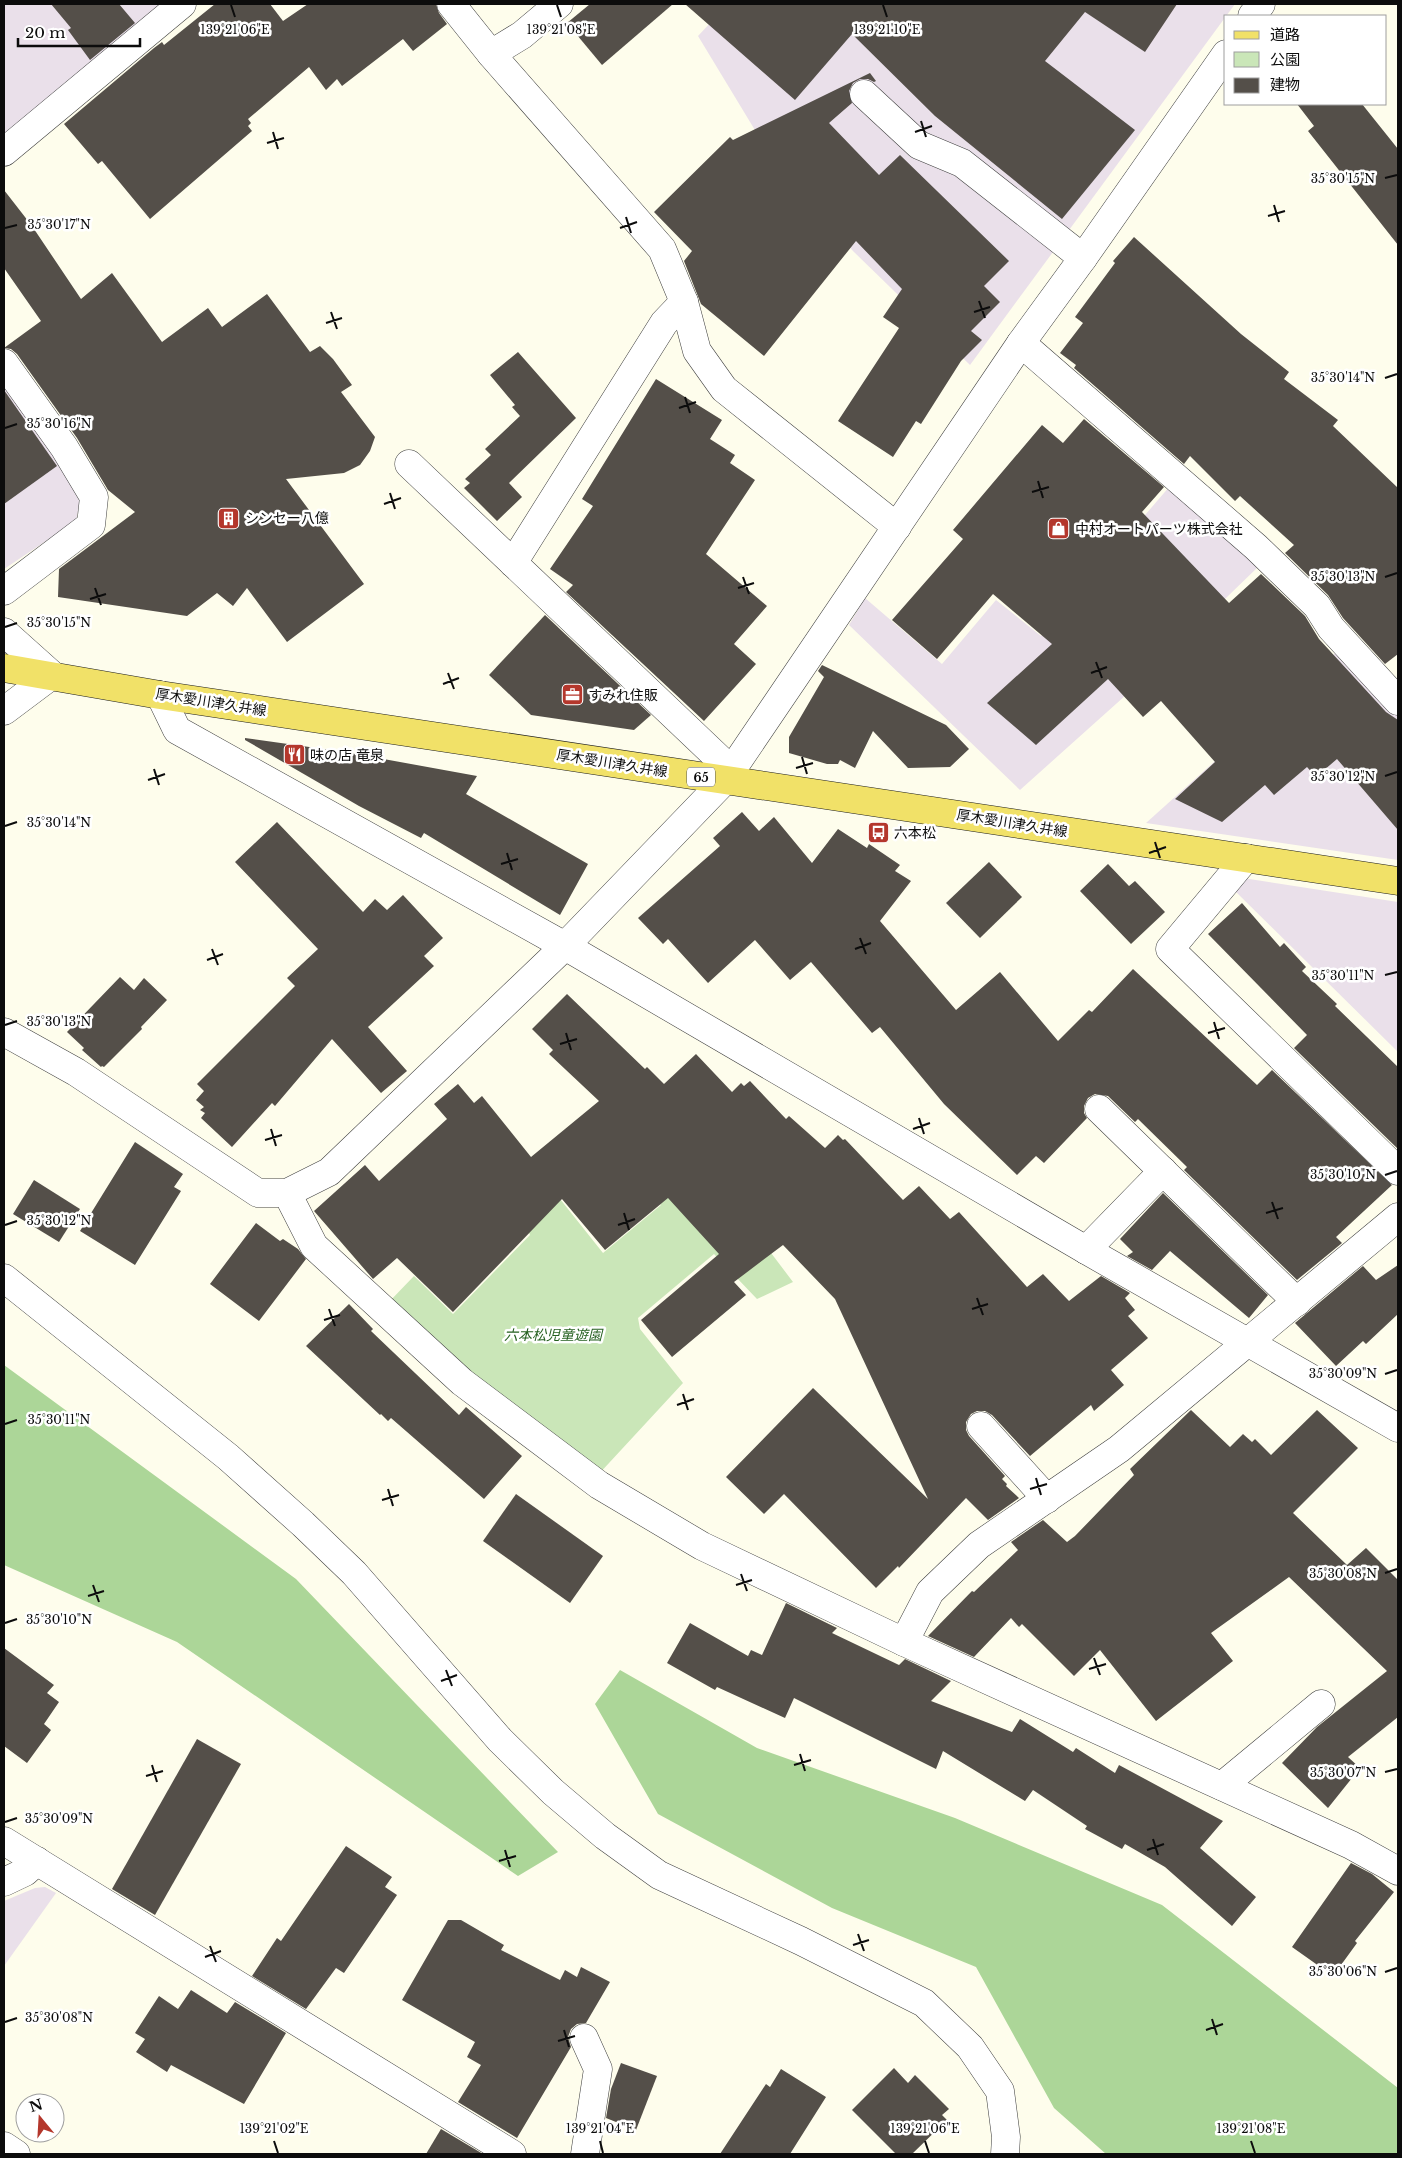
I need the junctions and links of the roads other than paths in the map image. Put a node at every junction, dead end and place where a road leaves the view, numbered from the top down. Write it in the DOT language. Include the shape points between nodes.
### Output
graph roads {
  1 [pos="182,4"];
  2 [pos="451,4"];
  3 [pos="558,4"];
  4 [pos="1261,4"];
  5 [pos="1253,15"];
  6 [pos="491,54"];
  7 [pos="1224,57"];
  8 [pos="864,94"];
  9 [pos="4,152"];
  10 [pos="1083,258"];
  11 [pos="684,302"];
  12 [pos="1020,343"];
  13 [pos="4,363"];
  14 [pos="409,464"];
  15 [pos="897,527"];
  16 [pos="513,563"];
  17 [pos="4,592"];
  18 [pos="4,632"];
  19 [pos="4,668"];
  20 [pos="52,675"];
  21 [pos="160,695"];
  22 [pos="1396,695"];
  23 [pos="4,711"];
  24 [pos="728,775"];
  25 [pos="1246,858"];
  26 [pos="1398,881"];
  27 [pos="565,946"];
  28 [pos="4,1032"];
  29 [pos="1099,1109"];
  30 [pos="1398,1171"];
  31 [pos="1162,1172"];
  32 [pos="287,1194"];
  33 [pos="1398,1217"];
  34 [pos="1086,1250"];
  35 [pos="4,1278"];
  36 [pos="1297,1302"];
  37 [pos="1248,1342"];
  38 [pos="981,1426"];
  39 [pos="1398,1428"];
  40 [pos="1047,1499"];
  41 [pos="904,1642"];
  42 [pos="1321,1704"];
  43 [pos="1222,1786"];
  44 [pos="4,1842"];
  45 [pos="37,1861"];
  46 [pos="1398,1870"];
  47 [pos="4,1882"];
  48 [pos="584,2038"];
  49 [pos="4,2146"];
  50 [pos="16,2154"];
  51 [pos="512,2154"];
  52 [pos="585,2154"];
  53 [pos="1005,2154"];
  1 -- 9 [label="street"];
  2 -- 6 [label="street"];
  3 -- 6 [label="street" via="522,35"];
  4 -- 5 [label="street"];
  6 -- 11 [label="street" via="662,249"];
  7 -- 10 [label="street"];
  8 -- 10 [label="street" via="919,144 962,163"];
  10 -- 12 [label="street"];
  11 -- 15 [label="street" via="697,352 724,389"];
  11 -- 16 [label="street" via="664,323"];
  12 -- 15 [label="street"];
  12 -- 22 [label="street" via="1256,547 1317,606 1331,628"];
  13 -- 17 [label="street" via="64,447 94,497 91,526"];
  14 -- 16 [label="street"];
  15 -- 24 [label="street"];
  16 -- 24 [label="street"];
  18 -- 20 [label="street"];
  19 -- 20 [label="main road, 厚木愛川津久井線 / 65"];
  20 -- 21 [label="main road, 厚木愛川津久井線 / 65"];
  20 -- 23 [label="street"];
  21 -- 24 [label="main road, 厚木愛川津久井線 / 65"];
  21 -- 27 [label="street" via="177,730"];
  24 -- 25 [label="main road, 厚木愛川津久井線 / 65"];
  24 -- 27 [label="street"];
  25 -- 26 [label="main road, 厚木愛川津久井線 / 65"];
  25 -- 30 [label="street" via="1170,949"];
  27 -- 32 [label="street" via="329,1172"];
  27 -- 34 [label="street"];
  28 -- 32 [label="street" via="76,1072 258,1194"];
  29 -- 31 [label="street"];
  31 -- 34 [label="street"];
  31 -- 36 [label="street"];
  32 -- 41 [label="street" via="314,1246 462,1382 599,1485 702,1546"];
  33 -- 36 [label="street"];
  34 -- 37 [label="street"];
  35 -- 53 [label="street" via="228,1457 303,1524 354,1573 500,1740 553,1792 605,1836 659,1874 924,2003 970,2047 1000,2091"];
  36 -- 37 [label="street"];
  37 -- 39 [label="street"];
  37 -- 40 [label="street" via="1119,1449"];
  38 -- 40 [label="street"];
  40 -- 41 [label="street" via="979,1545 930,1592"];
  41 -- 43 [label="street"];
  42 -- 43 [label="street"];
  43 -- 46 [label="street"];
  44 -- 45 [label="street"];
  45 -- 47 [label="street" via="25,1872"];
  45 -- 51 [label="street"];
  48 -- 52 [label="street" via="598,2069"];
  49 -- 50 [label="street"];
}
